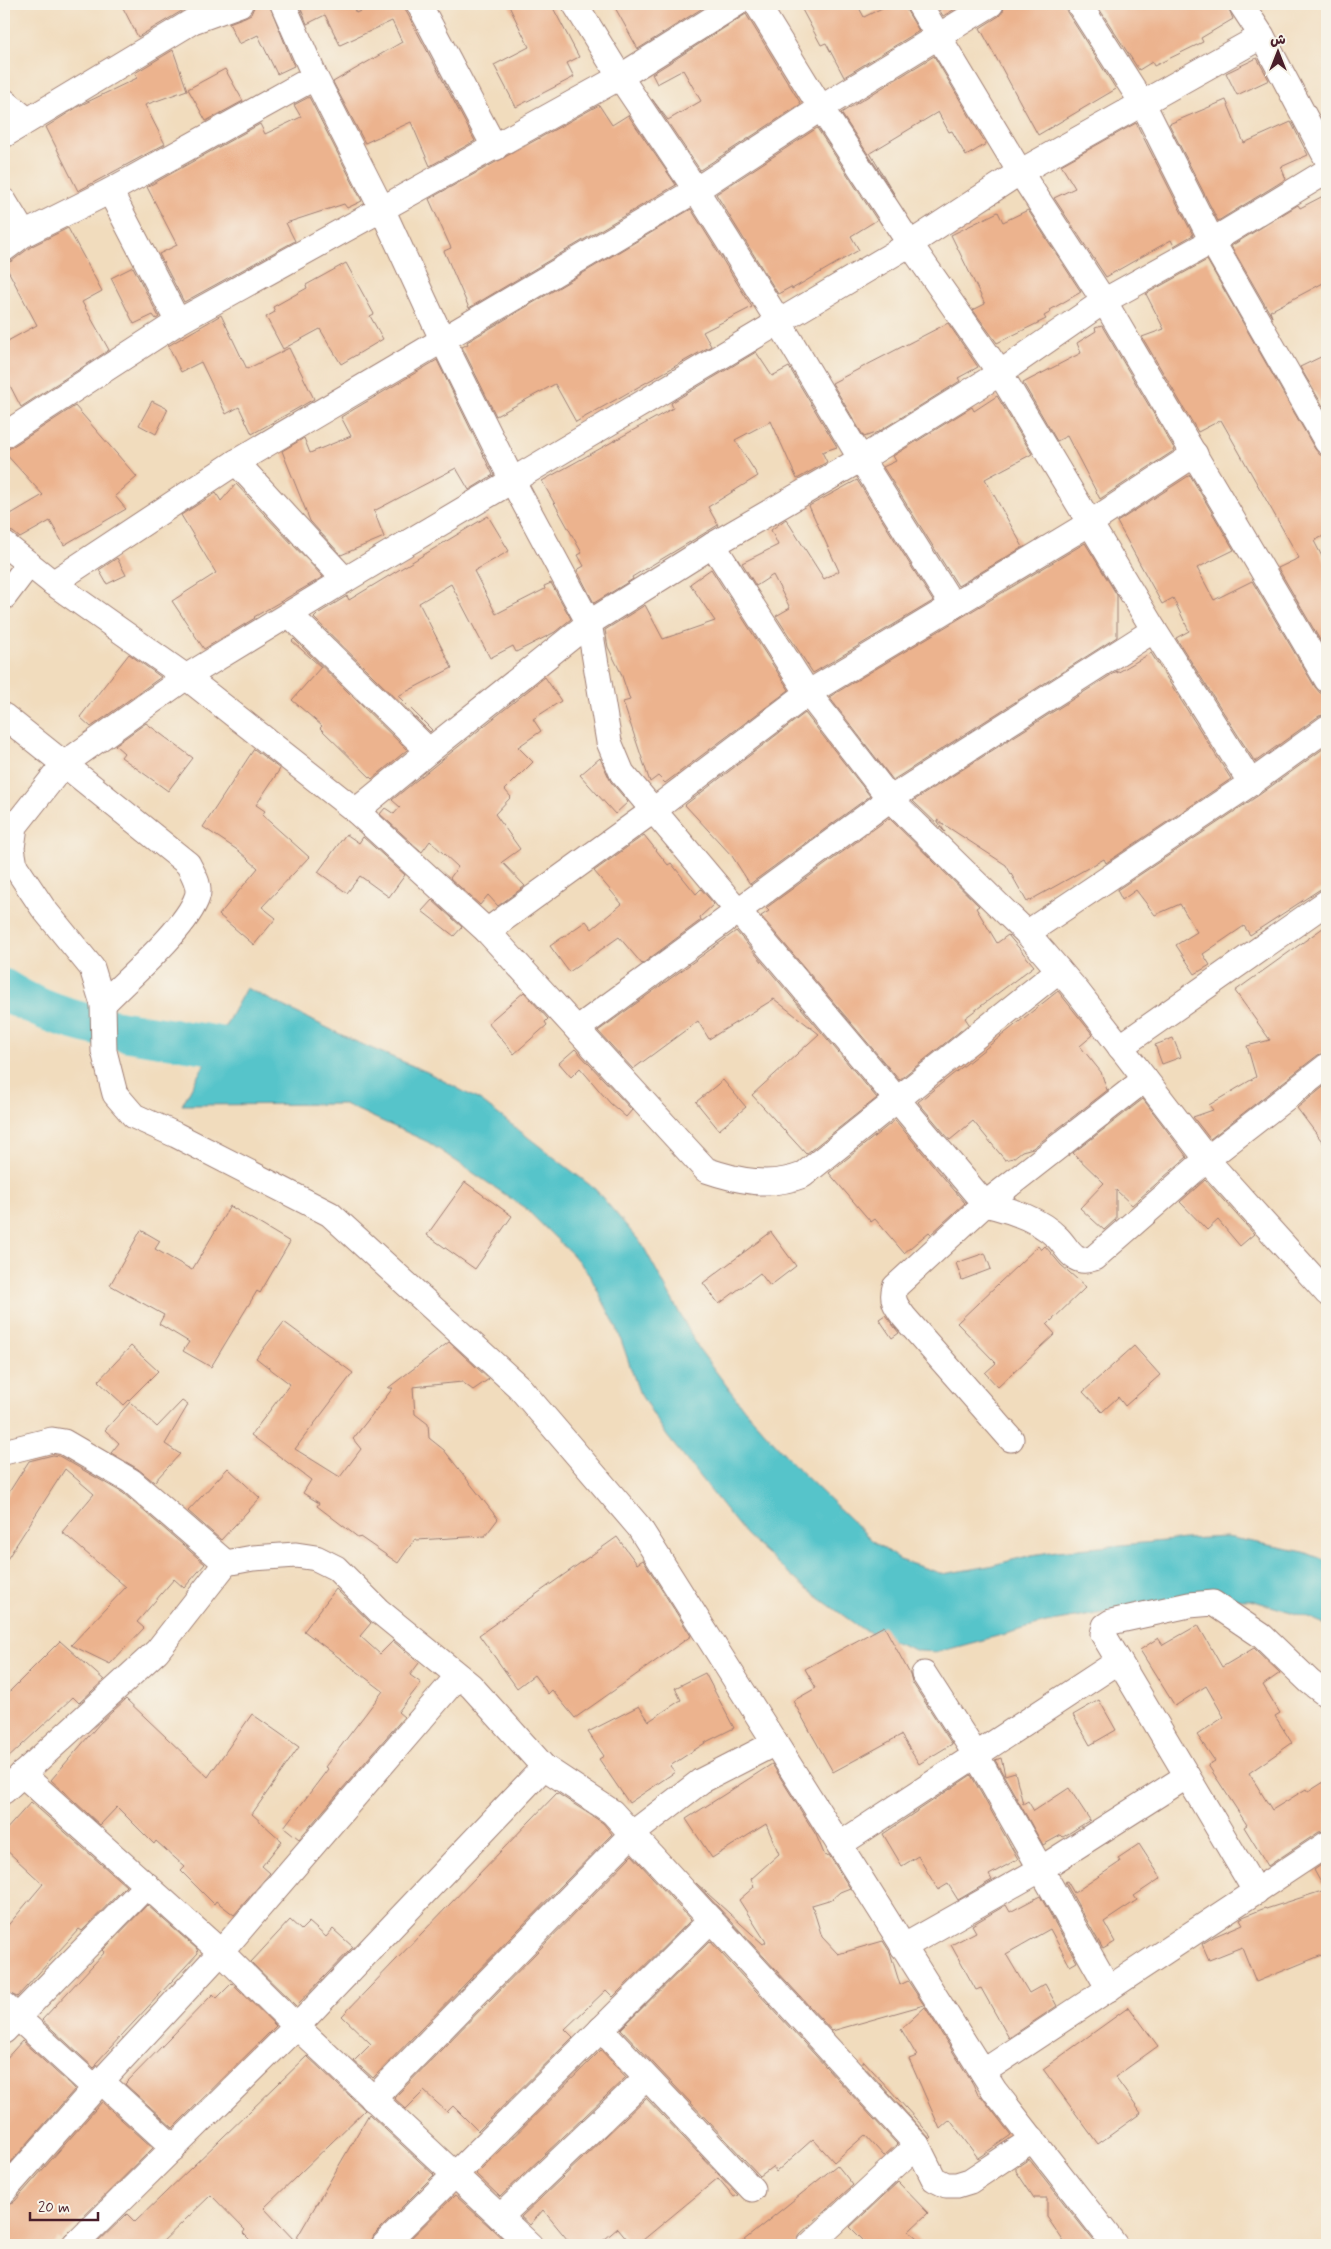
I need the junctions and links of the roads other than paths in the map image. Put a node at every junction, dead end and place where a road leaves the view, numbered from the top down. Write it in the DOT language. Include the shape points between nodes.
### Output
graph roads {
  1 [pos="240,4"];
  2 [pos="283,4"];
  3 [pos="419,4"];
  4 [pos="575,4"];
  5 [pos="736,4"];
  6 [pos="757,4"];
  7 [pos="919,4"];
  8 [pos="991,4"];
  9 [pos="1078,4"];
  10 [pos="1241,4"];
  11 [pos="186,12"];
  12 [pos="937,35"];
  13 [pos="1262,36"];
  14 [pos="315,76"];
  15 [pos="620,77"];
  16 [pos="4,101"];
  17 [pos="1143,104"];
  18 [pos="821,108"];
  19 [pos="27,120"];
  20 [pos="4,135"];
  21 [pos="495,148"];
  22 [pos="1327,160"];
  23 [pos="1327,171"];
  24 [pos="1020,172"];
  25 [pos="696,190"];
  26 [pos="110,191"];
  27 [pos="4,201"];
  28 [pos="382,209"];
  29 [pos="24,234"];
  30 [pos="1212,241"];
  31 [pos="910,244"];
  32 [pos="4,248"];
  33 [pos="1104,301"];
  34 [pos="178,322"];
  35 [pos="779,322"];
  36 [pos="443,341"];
  37 [pos="1000,373"];
  38 [pos="4,435"];
  39 [pos="1327,442"];
  40 [pos="1194,454"];
  41 [pos="860,459"];
  42 [pos="236,462"];
  43 [pos="512,480"];
  44 [pos="1090,523"];
  45 [pos="4,544"];
  46 [pos="713,545"];
  47 [pos="29,564"];
  48 [pos="345,580"];
  49 [pos="54,583"];
  50 [pos="4,597"];
  51 [pos="953,606"];
  52 [pos="290,615"];
  53 [pos="590,623"];
  54 [pos="1154,630"];
  55 [pos="186,678"];
  56 [pos="1327,680"];
  57 [pos="808,693"];
  58 [pos="4,716"];
  59 [pos="1327,728"];
  60 [pos="429,751"];
  61 [pos="64,764"];
  62 [pos="1251,783"];
  63 [pos="890,799"];
  64 [pos="654,810"];
  65 [pos="356,812"];
  66 [pos="1327,902"];
  67 [pos="739,911"];
  68 [pos="487,931"];
  69 [pos="1027,934"];
  70 [pos="1059,970"];
  71 [pos="103,1004"];
  72 [pos="577,1029"];
  73 [pos="1120,1047"];
  74 [pos="1327,1066"];
  75 [pos="1145,1079"];
  76 [pos="897,1100"];
  77 [pos="1207,1160"];
  78 [pos="985,1204"];
  79 [pos="1327,1293"];
  80 [pos="1011,1439"];
  81 [pos="4,1452"];
  82 [pos="226,1563"];
  83 [pos="1119,1661"];
  84 [pos="924,1674"];
  85 [pos="458,1676"];
  86 [pos="1327,1695"];
  87 [pos="775,1743"];
  88 [pos="976,1755"];
  89 [pos="544,1767"];
  90 [pos="22,1774"];
  91 [pos="1187,1776"];
  92 [pos="4,1791"];
  93 [pos="632,1834"];
  94 [pos="1327,1844"];
  95 [pos="840,1845"];
  96 [pos="1041,1868"];
  97 [pos="147,1885"];
  98 [pos="1256,1892"];
  99 [pos="711,1920"];
  100 [pos="903,1947"];
  101 [pos="221,1952"];
  102 [pos="1109,1989"];
  103 [pos="8,2017"];
  104 [pos="297,2026"];
  105 [pos="601,2029"];
  106 [pos="983,2072"];
  107 [pos="646,2078"];
  108 [pos="98,2085"];
  109 [pos="373,2099"];
  110 [pos="1032,2139"];
  111 [pos="917,2145"];
  112 [pos="174,2148"];
  113 [pos="454,2174"];
  114 [pos="752,2189"];
  115 [pos="4,2191"];
  116 [pos="500,2217"];
  117 [pos="75,2245"];
  118 [pos="384,2245"];
  119 [pos="530,2245"];
  120 [pos="810,2245"];
  121 [pos="1115,2245"];
  1 -- 11 [label="street"];
  2 -- 14 [label="street"];
  3 -- 21 [label="street"];
  4 -- 15 [label="street"];
  5 -- 15 [label="street"];
  6 -- 18 [label="street"];
  7 -- 12 [label="street"];
  8 -- 12 [label="street"];
  9 -- 17 [label="street"];
  10 -- 13 [label="street"];
  11 -- 19 [label="street"];
  12 -- 18 [label="street"];
  12 -- 24 [label="street"];
  13 -- 17 [label="street"];
  13 -- 22 [label="street"];
  14 -- 26 [label="street"];
  14 -- 28 [label="street"];
  15 -- 21 [label="street"];
  15 -- 25 [label="street"];
  16 -- 19 [label="street"];
  17 -- 24 [label="street"];
  17 -- 30 [label="street"];
  18 -- 25 [label="street"];
  18 -- 31 [label="street"];
  19 -- 20 [label="street"];
  21 -- 28 [label="street"];
  23 -- 30 [label="street"];
  24 -- 31 [label="street"];
  24 -- 33 [label="street"];
  25 -- 35 [label="street"];
  25 -- 36 [label="street"];
  26 -- 29 [label="street"];
  26 -- 34 [label="street"];
  27 -- 29 [label="street"];
  28 -- 34 [label="street"];
  28 -- 36 [label="street"];
  29 -- 32 [label="street"];
  30 -- 33 [label="street"];
  30 -- 39 [label="street"];
  31 -- 35 [label="street"];
  31 -- 37 [label="street"];
  33 -- 37 [label="street"];
  33 -- 40 [label="street"];
  34 -- 38 [label="street"];
  35 -- 41 [label="street"];
  35 -- 43 [label="street"];
  36 -- 42 [label="street"];
  36 -- 43 [label="street"];
  37 -- 41 [label="street"];
  37 -- 44 [label="street"];
  40 -- 44 [label="street"];
  40 -- 56 [label="street"];
  41 -- 46 [label="street"];
  41 -- 51 [label="street"];
  42 -- 48 [label="street"];
  42 -- 49 [label="street"];
  43 -- 48 [label="street"];
  43 -- 53 [label="street"];
  44 -- 51 [label="street"];
  44 -- 54 [label="street"];
  45 -- 47 [label="street"];
  46 -- 53 [label="street"];
  46 -- 57 [label="street"];
  47 -- 49 [label="street"];
  47 -- 50 [label="street"];
  48 -- 52 [label="street"];
  49 -- 55 [label="street"];
  51 -- 57 [label="street"];
  52 -- 55 [label="street"];
  52 -- 60 [label="street"];
  53 -- 60 [label="street"];
  53 -- 64 [label="street" via="612,752 622,773"];
  54 -- 62 [label="street"];
  54 -- 63 [label="street"];
  55 -- 61 [label="street"];
  55 -- 65 [label="street"];
  57 -- 63 [label="street"];
  57 -- 64 [label="street"];
  58 -- 61 [label="street"];
  59 -- 62 [label="street"];
  60 -- 65 [label="street"];
  61 -- 71 [label="street" via="15,826 12,848 15,866 43,908 92,968"];
  61 -- 71 [label="street" via="188,864 198,884 198,896 178,928"];
  62 -- 69 [label="street"];
  63 -- 67 [label="street"];
  63 -- 69 [label="street"];
  64 -- 67 [label="street"];
  64 -- 68 [label="street"];
  65 -- 68 [label="street"];
  66 -- 73 [label="street"];
  67 -- 72 [label="street"];
  67 -- 76 [label="street"];
  68 -- 72 [label="street"];
  69 -- 70 [label="street"];
  70 -- 73 [label="street"];
  70 -- 76 [label="street"];
  71 -- 87 [label="street" via="104,1051 115,1094 134,1116 330,1214 519,1387 639,1527"];
  72 -- 76 [label="street" via="706,1170 740,1180 767,1183 803,1175"];
  73 -- 75 [label="street"];
  74 -- 77 [label="street"];
  75 -- 77 [label="street"];
  75 -- 78 [label="street"];
  76 -- 78 [label="street"];
  77 -- 78 [label="street" via="1094,1258 1084,1261 1074,1257 1044,1227 1023,1216"];
  77 -- 79 [label="street"];
  78 -- 80 [label="street" via="895,1287 892,1296 904,1317"];
  81 -- 82 [label="street" via="52,1440 64,1442 131,1481"];
  82 -- 85 [label="street" via="296,1555 316,1558 336,1568 379,1611"];
  82 -- 90 [label="street" via="157,1651"];
  83 -- 86 [label="street" via="1104,1634 1105,1626 1111,1622 1212,1603 1262,1636"];
  83 -- 88 [label="street"];
  83 -- 91 [label="street"];
  84 -- 88 [label="street"];
  85 -- 89 [label="street" via="471,1686"];
  85 -- 101 [label="street"];
  87 -- 93 [label="street" via="701,1781"];
  87 -- 95 [label="street"];
  88 -- 95 [label="street"];
  88 -- 96 [label="street"];
  89 -- 93 [label="street" via="612,1812"];
  89 -- 104 [label="street"];
  90 -- 92 [label="street"];
  90 -- 97 [label="street"];
  91 -- 96 [label="street"];
  91 -- 98 [label="street"];
  93 -- 99 [label="street"];
  93 -- 109 [label="street"];
  94 -- 98 [label="street"];
  95 -- 100 [label="street"];
  96 -- 100 [label="street"];
  96 -- 102 [label="street"];
  97 -- 101 [label="street"];
  97 -- 103 [label="street"];
  98 -- 102 [label="street"];
  99 -- 105 [label="street"];
  99 -- 111 [label="street"];
  100 -- 106 [label="street"];
  101 -- 104 [label="street"];
  101 -- 108 [label="street"];
  102 -- 106 [label="street"];
  103 -- 108 [label="street"];
  104 -- 109 [label="street"];
  104 -- 112 [label="street"];
  105 -- 107 [label="street"];
  105 -- 113 [label="street"];
  106 -- 110 [label="street"];
  107 -- 114 [label="street"];
  107 -- 116 [label="street"];
  108 -- 112 [label="street"];
  108 -- 115 [label="street"];
  109 -- 113 [label="street"];
  110 -- 111 [label="street" via="970,2181 957,2185 946,2185 934,2179"];
  110 -- 121 [label="street"];
  111 -- 120 [label="street"];
  112 -- 117 [label="street"];
  113 -- 116 [label="street"];
  113 -- 118 [label="street"];
  116 -- 119 [label="street"];
}
